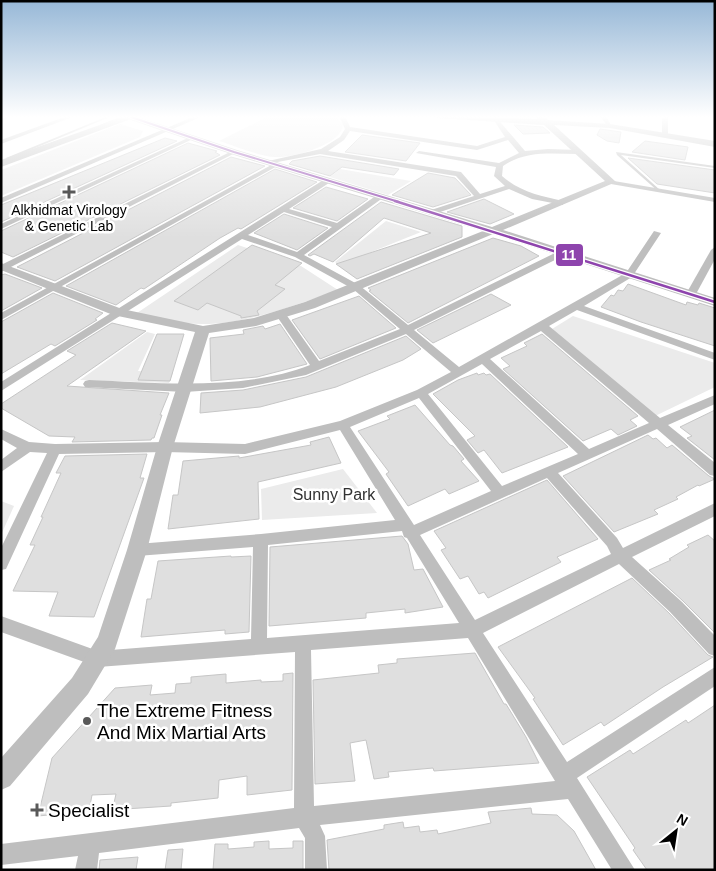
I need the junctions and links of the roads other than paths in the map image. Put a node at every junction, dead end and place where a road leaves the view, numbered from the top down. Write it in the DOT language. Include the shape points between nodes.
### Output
graph roads {
  1 [pos="105,157"];
  2 [pos="152,157"];
  3 [pos="225,157"];
  4 [pos="250,157"];
  5 [pos="300,157"];
  6 [pos="350,157"];
  7 [pos="416,157"];
  8 [pos="444,157"];
  9 [pos="512,157"];
  10 [pos="584,157"];
  11 [pos="621,157"];
  12 [pos="643,157"];
  13 [pos="271,163"];
  14 [pos="500,165"];
  15 [pos="408,166"];
  16 [pos="715,167"];
  17 [pos="328,180"];
  18 [pos="611,182"];
  19 [pos="508,187"];
  20 [pos="659,191"];
  21 [pos="478,196"];
  22 [pos="380,197"];
  23 [pos="715,200"];
  24 [pos="1,201"];
  25 [pos="560,203"];
  26 [pos="282,209"];
  27 [pos="431,213"];
  28 [pos="1,226"];
  29 [pos="337,226"];
  30 [pos="492,230"];
  31 [pos="657,233"];
  32 [pos="241,236"];
  33 [pos="715,250"];
  34 [pos="560,254"];
  35 [pos="298,255"];
  36 [pos="711,263"];
  37 [pos="2,268"];
  38 [pos="629,274"];
  39 [pos="54,287"];
  40 [pos="356,287"];
  41 [pos="691,294"];
  42 [pos="715,302"];
  43 [pos="576,306"];
  44 [pos="118,312"];
  45 [pos="281,315"];
  46 [pos="1,318"];
  47 [pos="542,326"];
  48 [pos="203,330"];
  49 [pos="407,330"];
  50 [pos="715,357"];
  51 [pos="482,358"];
  52 [pos="317,366"];
  53 [pos="458,372"];
  54 [pos="90,384"];
  55 [pos="1,387"];
  56 [pos="185,388"];
  57 [pos="420,393"];
  58 [pos="715,400"];
  59 [pos="343,425"];
  60 [pos="658,425"];
  61 [pos="1,433"];
  62 [pos="27,447"];
  63 [pos="165,447"];
  64 [pos="55,449"];
  65 [pos="586,454"];
  66 [pos="1,467"];
  67 [pos="715,472"];
  68 [pos="550,473"];
  69 [pos="499,492"];
  70 [pos="715,509"];
  71 [pos="406,529"];
  72 [pos="261,540"];
  73 [pos="137,550"];
  74 [pos="620,556"];
  75 [pos="1,564"];
  76 [pos="1,624"];
  77 [pos="472,630"];
  78 [pos="304,642"];
  79 [pos="259,647"];
  80 [pos="715,648"];
  81 [pos="98,659"];
  82 [pos="715,676"];
  83 [pos="1,777"];
  84 [pos="568,782"];
  85 [pos="304,817"];
  86 [pos="90,845"];
  87 [pos="1,855"];
  88 [pos="86,870"];
  89 [pos="316,870"];
  90 [pos="624,870"];
  1 -- 24 [label="street"];
  2 -- 28 [label="street"];
  3 -- 37 [label="street"];
  4 -- 13 [label="street"];
  5 -- 13 [label="street"];
  6 -- 15 [label="street"];
  7 -- 15 [label="street"];
  8 -- 14 [label="street"];
  9 -- 14 [label="street"];
  10 -- 18 [label="street"];
  11 -- 20 [label="lane"];
  12 -- 16 [label="lane"];
  13 -- 17 [label="street"];
  13 -- 39 [label="street"];
  14 -- 19 [label="street" via="498,176"];
  15 -- 21 [label="street" via="458,174"];
  17 -- 22 [label="street"];
  17 -- 26 [label="street"];
  18 -- 20 [label="street"];
  18 -- 25 [label="street"];
  19 -- 21 [label="street"];
  19 -- 25 [label="street"];
  20 -- 23 [label="street"];
  21 -- 27 [label="street"];
  22 -- 27 [label="street"];
  22 -- 29 [label="street"];
  25 -- 30 [label="street"];
  26 -- 29 [label="street"];
  26 -- 32 [label="street"];
  27 -- 30 [label="street"];
  29 -- 35 [label="street"];
  30 -- 34 [label="street"];
  30 -- 40 [label="street"];
  31 -- 38 [label="street"];
  32 -- 35 [label="street"];
  32 -- 44 [label="street"];
  33 -- 36 [label="street"];
  34 -- 38 [label="street"];
  34 -- 49 [label="street"];
  35 -- 40 [label="street"];
  36 -- 41 [label="street"];
  37 -- 39 [label="street"];
  38 -- 41 [label="street"];
  38 -- 43 [label="street"];
  39 -- 44 [label="street"];
  39 -- 46 [label="street"];
  40 -- 45 [label="street"];
  40 -- 49 [label="street"];
  41 -- 42 [label="street"];
  43 -- 47 [label="street"];
  43 -- 50 [label="street"];
  44 -- 48 [label="street"];
  44 -- 55 [label="street"];
  45 -- 48 [label="street"];
  45 -- 52 [label="street"];
  47 -- 51 [label="street"];
  47 -- 60 [label="street"];
  48 -- 56 [label="street"];
  49 -- 52 [label="street"];
  49 -- 53 [label="street"];
  51 -- 53 [label="street"];
  51 -- 65 [label="street"];
  52 -- 56 [label="street" via="243,384"];
  53 -- 57 [label="street"];
  54 -- 56 [label="street"];
  56 -- 63 [label="street"];
  57 -- 59 [label="street"];
  57 -- 69 [label="street"];
  58 -- 60 [label="street"];
  59 -- 63 [label="street" via="245,449"];
  59 -- 71 [label="street"];
  60 -- 65 [label="street"];
  60 -- 67 [label="street"];
  61 -- 62 [label="street"];
  62 -- 64 [label="street"];
  62 -- 66 [label="street"];
  63 -- 64 [label="street"];
  63 -- 73 [label="street"];
  64 -- 75 [label="street"];
  65 -- 68 [label="street"];
  68 -- 69 [label="street"];
  68 -- 74 [label="street" via="612,542"];
  69 -- 71 [label="street"];
  70 -- 74 [label="street"];
  71 -- 72 [label="street"];
  71 -- 77 [label="street"];
  72 -- 73 [label="street"];
  72 -- 79 [label="street"];
  73 -- 81 [label="street" via="107,642"];
  74 -- 77 [label="street"];
  74 -- 80 [label="street"];
  76 -- 81 [label="street"];
  77 -- 78 [label="street"];
  77 -- 84 [label="street"];
  78 -- 79 [label="street"];
  78 -- 85 [label="street"];
  79 -- 81 [label="street"];
  81 -- 83 [label="street" via="80,686"];
  82 -- 84 [label="street"];
  84 -- 85 [label="street"];
  84 -- 90 [label="street"];
  85 -- 86 [label="street"];
  85 -- 89 [label="street" via="315,836"];
  86 -- 87 [label="street"];
  86 -- 88 [label="street"];
}
